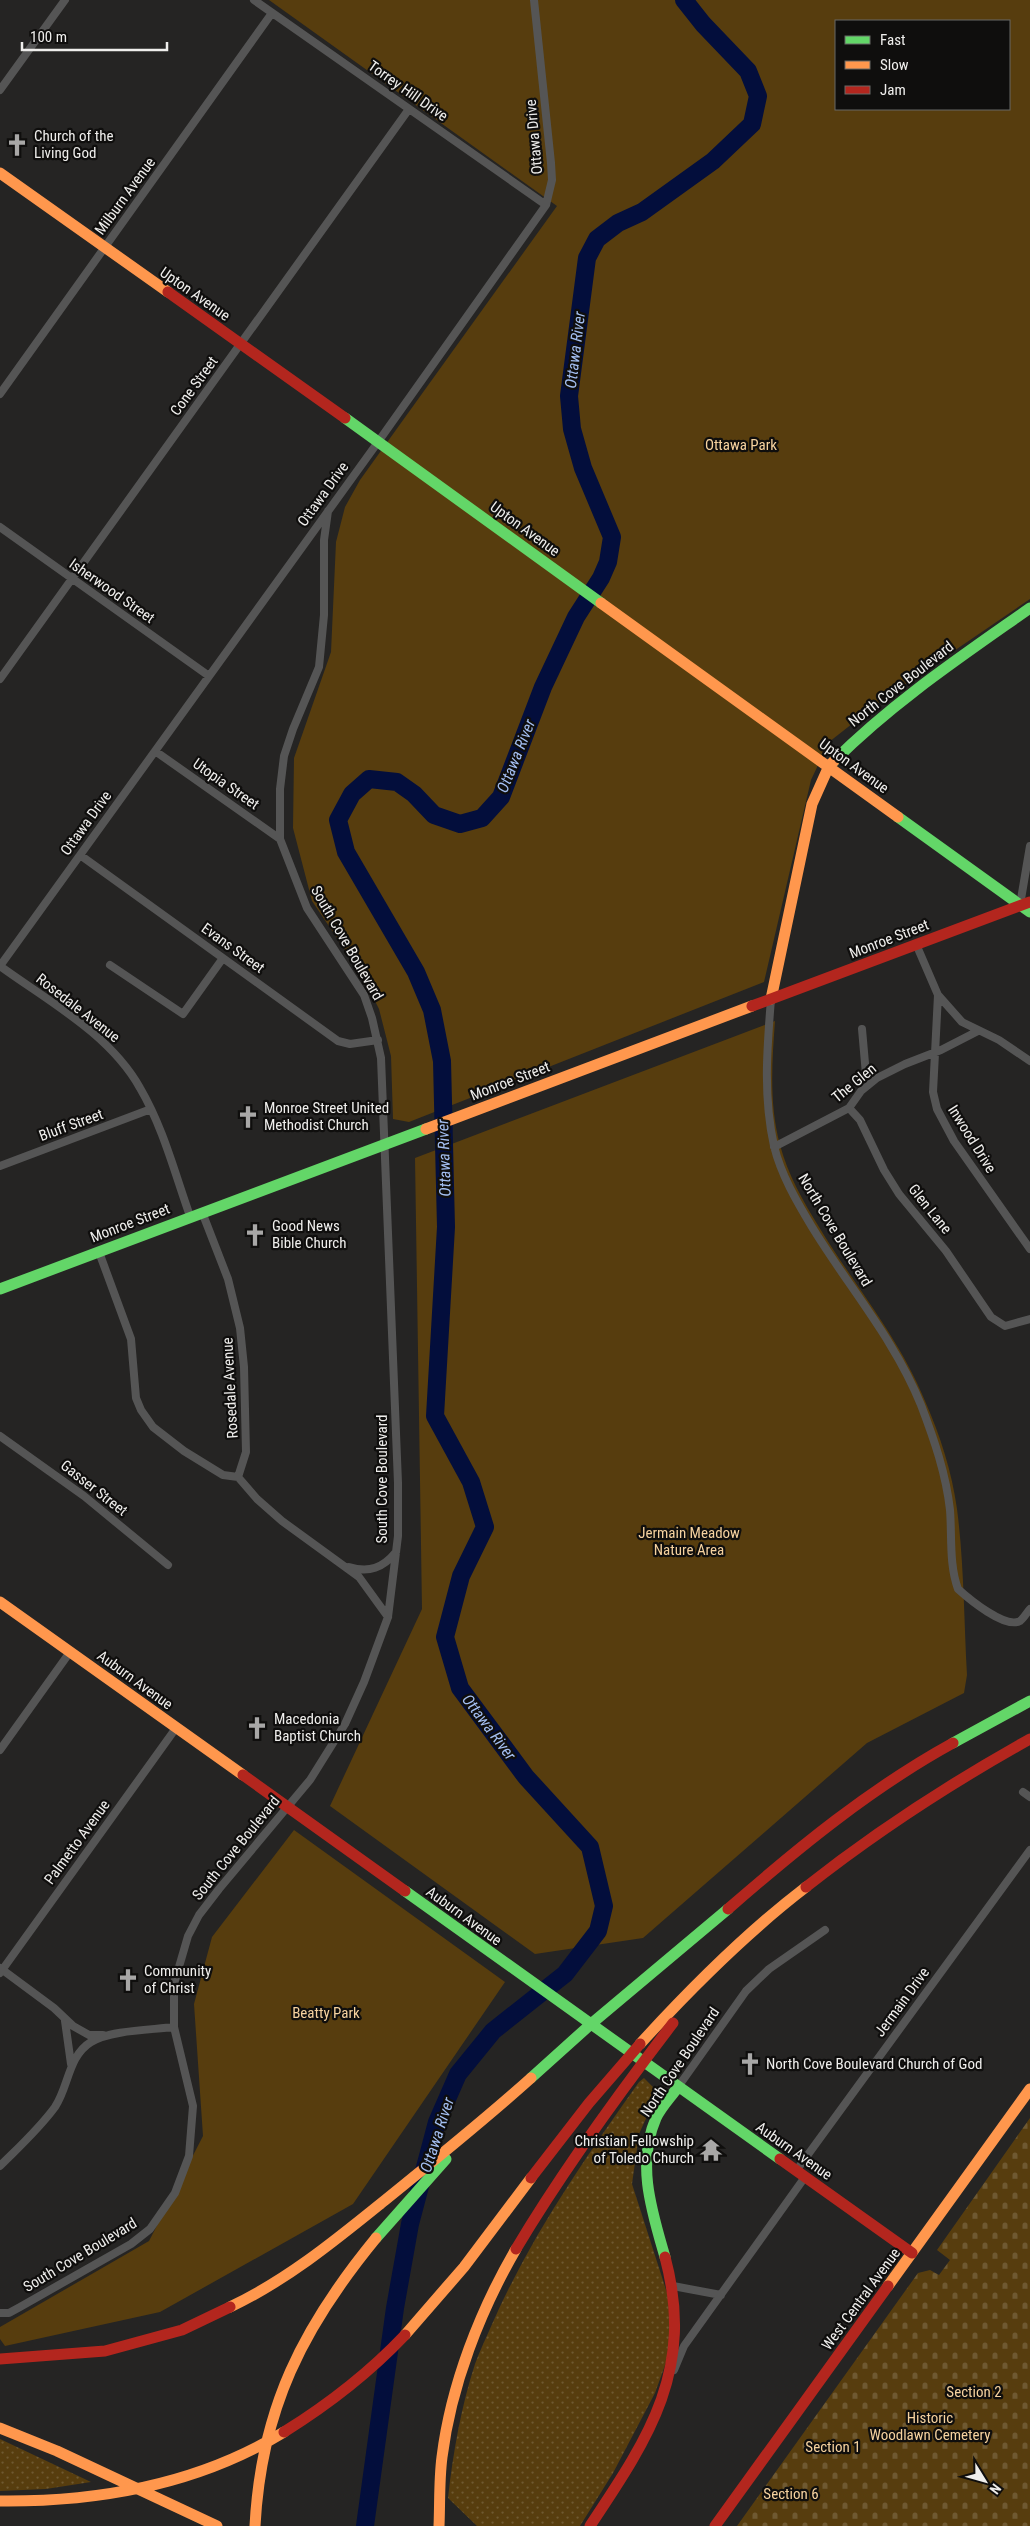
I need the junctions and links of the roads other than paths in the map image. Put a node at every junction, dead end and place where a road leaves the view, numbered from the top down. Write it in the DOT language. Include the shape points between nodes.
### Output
graph roads {
  1 [pos="65,0"];
  2 [pos="254,0"];
  3 [pos="534,0"];
  4 [pos="272,13"];
  5 [pos="0,90"];
  6 [pos="410,109"];
  7 [pos="0,173"];
  8 [pos="546,205"];
  9 [pos="105,248"];
  10 [pos="240,345"];
  11 [pos="0,394"];
  12 [pos="378,442"];
  13 [pos="328,511"];
  14 [pos="0,527"];
  15 [pos="72,579"];
  16 [pos="1030,608"];
  17 [pos="209,676"];
  18 [pos="0,679"];
  19 [pos="155,751"];
  20 [pos="829,766"];
  21 [pos="280,839"];
  22 [pos="1030,846"];
  23 [pos="80,855"];
  24 [pos="1025,904"];
  25 [pos="1030,912"];
  26 [pos="916,944"];
  27 [pos="223,958"];
  28 [pos="110,965"];
  29 [pos="0,966"];
  30 [pos="938,995"];
  31 [pos="771,999"];
  32 [pos="862,1029"];
  33 [pos="978,1030"];
  34 [pos="378,1040"];
  35 [pos="935,1053"];
  36 [pos="1030,1061"];
  37 [pos="868,1086"];
  38 [pos="849,1108"];
  39 [pos="151,1109"];
  40 [pos="385,1144"];
  41 [pos="774,1147"];
  42 [pos="0,1166"];
  43 [pos="202,1212"];
  44 [pos="190,1216"];
  45 [pos="1030,1249"];
  46 [pos="99,1252"];
  47 [pos="0,1289"];
  48 [pos="1030,1319"];
  49 [pos="0,1436"];
  50 [pos="238,1477"];
  51 [pos="396,1552"];
  52 [pos="168,1565"];
  53 [pos="345,1565"];
  54 [pos="0,1602"];
  55 [pos="1030,1608"];
  56 [pos="388,1617"];
  57 [pos="70,1652"];
  58 [pos="1030,1700"];
  59 [pos="176,1728"];
  60 [pos="1030,1738"];
  61 [pos="0,1750"];
  62 [pos="286,1807"];
  63 [pos="1030,1850"];
  64 [pos="824,1930"];
  65 [pos="718,1965"];
  66 [pos="1,1970"];
  67 [pos="65,2019"];
  68 [pos="174,2028"];
  69 [pos="108,2035"];
  70 [pos="71,2067"];
  71 [pos="678,2087"];
  72 [pos="1030,2089"];
  73 [pos="468,2134"];
  74 [pos="0,2166"];
  75 [pos="800,2174"];
  76 [pos="912,2253"];
  77 [pos="673,2286"];
  78 [pos="721,2295"];
  79 [pos="0,2313"];
  80 [pos="0,2359"];
  81 [pos="669,2381"];
  82 [pos="0,2428"];
  83 [pos="0,2501"];
  84 [pos="215,2525"];
  85 [pos="255,2526"];
  86 [pos="439,2526"];
  87 [pos="590,2526"];
  88 [pos="715,2526"];
  1 -- 5 [label="street"];
  2 -- 4 [label="street, Torrey Hill Drive"];
  3 -- 8 [label="street, Ottawa Drive" via="551,162 552,180"];
  4 -- 6 [label="street, Torrey Hill Drive"];
  4 -- 9 [label="street, Milburn Avenue"];
  6 -- 8 [label="street, Torrey Hill Drive"];
  6 -- 10 [label="street, Cone Street"];
  7 -- 9 [label="main road, Upton Avenue"];
  8 -- 12 [label="street, Ottawa Drive"];
  9 -- 10 [label="main road, Upton Avenue"];
  9 -- 11 [label="street, Milburn Avenue"];
  10 -- 12 [label="main road, Upton Avenue"];
  10 -- 15 [label="street, Cone Street"];
  12 -- 13 [label="street, Ottawa Drive"];
  12 -- 20 [label="main road, Upton Avenue"];
  13 -- 17 [label="street, Ottawa Drive"];
  13 -- 21 [label="street, South Cove Boulevard" via="319,667 284,756"];
  14 -- 15 [label="street, Isherwood Street"];
  15 -- 17 [label="street, Isherwood Street"];
  15 -- 18 [label="street, Cone Street"];
  16 -- 20 [label="main road, North Cove Boulevard" via="924,682 860,735"];
  17 -- 19 [label="street, Ottawa Drive"];
  19 -- 21 [label="street, Utopia Street"];
  19 -- 23 [label="street, Ottawa Drive"];
  20 -- 24 [label="main road, Upton Avenue"];
  20 -- 31 [label="main road, North Cove Boulevard" via="812,804"];
  21 -- 34 [label="street, South Cove Boulevard" via="307,908 364,995"];
  22 -- 24 [label="street"];
  23 -- 27 [label="street, Evans Street"];
  23 -- 29 [label="street, Ottawa Drive"];
  24 -- 25 [label="main road, Upton Avenue"];
  24 -- 26 [label="main road, Monroe Street"];
  26 -- 30 [label="street, Inwood Drive"];
  26 -- 31 [label="main road, Monroe Street"];
  27 -- 28 [label="street" via="184,1014"];
  27 -- 34 [label="street, Evans Street" via="338,1041 350,1044"];
  29 -- 39 [label="street, Rosedale Avenue" via="110,1049 140,1086"];
  30 -- 33 [label="street" via="962,1022"];
  30 -- 35 [label="street, Inwood Drive"];
  31 -- 40 [label="main road, Monroe Street"];
  31 -- 41 [label="street, North Cove Boulevard" via="766,1070 767,1105"];
  32 -- 37 [label="street"];
  33 -- 35 [label="street, The Glen"];
  33 -- 36 [label="street"];
  34 -- 40 [label="street, South Cove Boulevard"];
  35 -- 37 [label="street, The Glen" via="905,1064"];
  35 -- 45 [label="street, Inwood Drive" via="933,1092 944,1126"];
  37 -- 38 [label="street, The Glen"];
  38 -- 41 [label="street, The Glen"];
  38 -- 48 [label="street, Glen Lane" via="860,1120 899,1194 946,1251 997,1323 1005,1326"];
  39 -- 42 [label="street, Bluff Street"];
  39 -- 44 [label="street, Rosedale Avenue"];
  40 -- 43 [label="main road, Monroe Street"];
  40 -- 51 [label="street, South Cove Boulevard" via="398,1483"];
  41 -- 55 [label="street, North Cove Boulevard" via="788,1185 805,1215 886,1338 920,1403 940,1456 950,1509 953,1567 958,1589 1004,1621 1013,1623 1020,1620"];
  43 -- 44 [label="main road, Monroe Street"];
  43 -- 50 [label="street, Rosedale Avenue" via="231,1288 240,1328 246,1452"];
  44 -- 46 [label="main road, Monroe Street"];
  46 -- 47 [label="main road, Monroe Street"];
  46 -- 50 [label="street" via="131,1339 136,1398 141,1410 154,1427 184,1451 223,1475"];
  49 -- 52 [label="street, Gasser Street" via="84,1496"];
  50 -- 53 [label="street" via="282,1521"];
  51 -- 53 [label="street" via="389,1560 369,1570"];
  51 -- 56 [label="street, South Cove Boulevard"];
  53 -- 56 [label="street" via="359,1577"];
  54 -- 57 [label="main road, Auburn Avenue"];
  56 -- 62 [label="street, South Cove Boulevard" via="364,1682 344,1724 310,1780"];
  57 -- 59 [label="main road, Auburn Avenue"];
  57 -- 61 [label="street"];
  58 -- 73 [label="main road" via="922,1760 788,1857 591,2024"];
  59 -- 62 [label="main road, Auburn Avenue"];
  59 -- 66 [label="street, Palmetto Avenue"];
  60 -- 65 [label="main road" via="953,1780 891,1820 824,1870"];
  62 -- 68 [label="street, South Cove Boulevard" via="199,1915 188,1936 174,1984"];
  62 -- 71 [label="main road, Auburn Avenue"];
  63 -- 75 [label="street, Jermain Drive"];
  64 -- 71 [label="street, North Cove Boulevard" via="769,1969 746,1991"];
  65 -- 83 [label="main road" via="604,2085 447,2287 391,2351 341,2394 282,2434 235,2457 185,2475 100,2496 51,2501"];
  65 -- 86 [label="main road" via="578,2149 508,2265 458,2380 437,2494"];
  66 -- 67 [label="street"];
  67 -- 69 [label="street" via="89,2034"];
  67 -- 70 [label="street"];
  68 -- 69 [label="street"];
  68 -- 79 [label="street, South Cove Boulevard" via="193,2106 189,2156 175,2193 150,2229 131,2244 10,2313"];
  69 -- 70 [label="street" via="80,2051"];
  70 -- 74 [label="street" via="55,2106"];
  71 -- 75 [label="main road, Auburn Avenue"];
  71 -- 77 [label="main road, North Cove Boulevard" via="655,2122 644,2157 646,2186"];
  72 -- 76 [label="main road, West Central Avenue"];
  73 -- 80 [label="main road" via="310,2260 253,2296 182,2330 105,2351"];
  73 -- 85 [label="main road" via="342,2281 301,2347 280,2395 263,2461"];
  75 -- 76 [label="main road, Auburn Avenue"];
  75 -- 78 [label="street, Jermain Drive"];
  76 -- 88 [label="main road, West Central Avenue"];
  77 -- 78 [label="street"];
  77 -- 81 [label="main road, North Cove Boulevard" via="677,2319"];
  78 -- 81 [label="street, Jermain Drive" via="684,2346"];
  81 -- 87 [label="main road, North Cove Boulevard" via="642,2443"];
  82 -- 84 [label="main road"];
}
